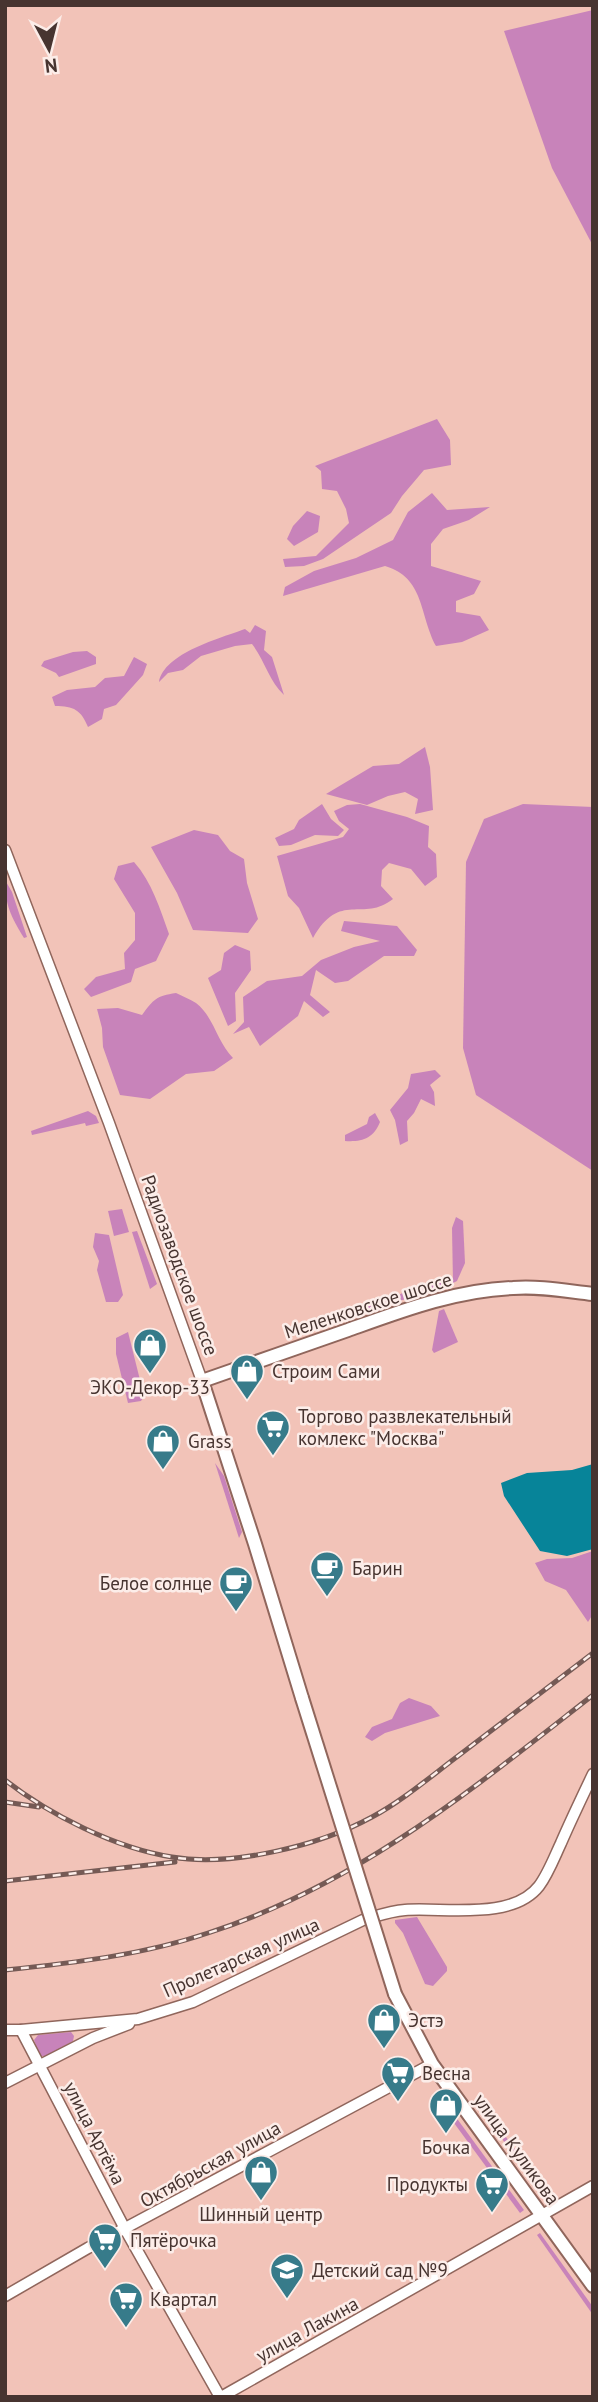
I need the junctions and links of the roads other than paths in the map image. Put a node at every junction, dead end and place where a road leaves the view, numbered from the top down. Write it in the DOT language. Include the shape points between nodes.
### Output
graph roads {
  1 [pos="5,850"];
  2 [pos="593,1294"];
  3 [pos="202,1381"];
  4 [pos="593,1774"];
  5 [pos="395,1994"];
  6 [pos="138,2019"];
  7 [pos="5,2030"];
  8 [pos="21,2030"];
  9 [pos="432,2064"];
  10 [pos="40,2065"];
  11 [pos="5,2083"];
  12 [pos="593,2186"];
  13 [pos="542,2216"];
  14 [pos="125,2230"];
  15 [pos="593,2286"];
  16 [pos="5,2296"];
  17 [pos="221,2397"];
  1 -- 3 [label="street, Радиозаводское шоссе"];
  2 -- 3 [label="main road, Меленковское шоссе" via="534,1287 453,1297"];
  3 -- 5 [label="main road, Радиозаводское шоссе, bridge"];
  4 -- 6 [label="street, Пролетарская улица" via="549,1869 530,1896 509,1906 404,1910 363,1920 193,2002"];
  5 -- 9 [label="main road, улица Куликова"];
  6 -- 8 [label="street, Пролетарская улица"];
  6 -- 10 [label="street"];
  7 -- 8 [label="street, Пролетарская улица"];
  8 -- 10 [label="street, улица Артёма"];
  9 -- 13 [label="main road, улица Куликова"];
  9 -- 14 [label="street, Октябрьская улица"];
  10 -- 11 [label="street"];
  10 -- 14 [label="street, улица Артёма"];
  12 -- 13 [label="street, улица Лакина"];
  13 -- 15 [label="main road, улица Куликова"];
  13 -- 17 [label="street, улица Лакина"];
  14 -- 16 [label="street, Октябрьская улица"];
  14 -- 17 [label="street, улица Артёма"];
}
